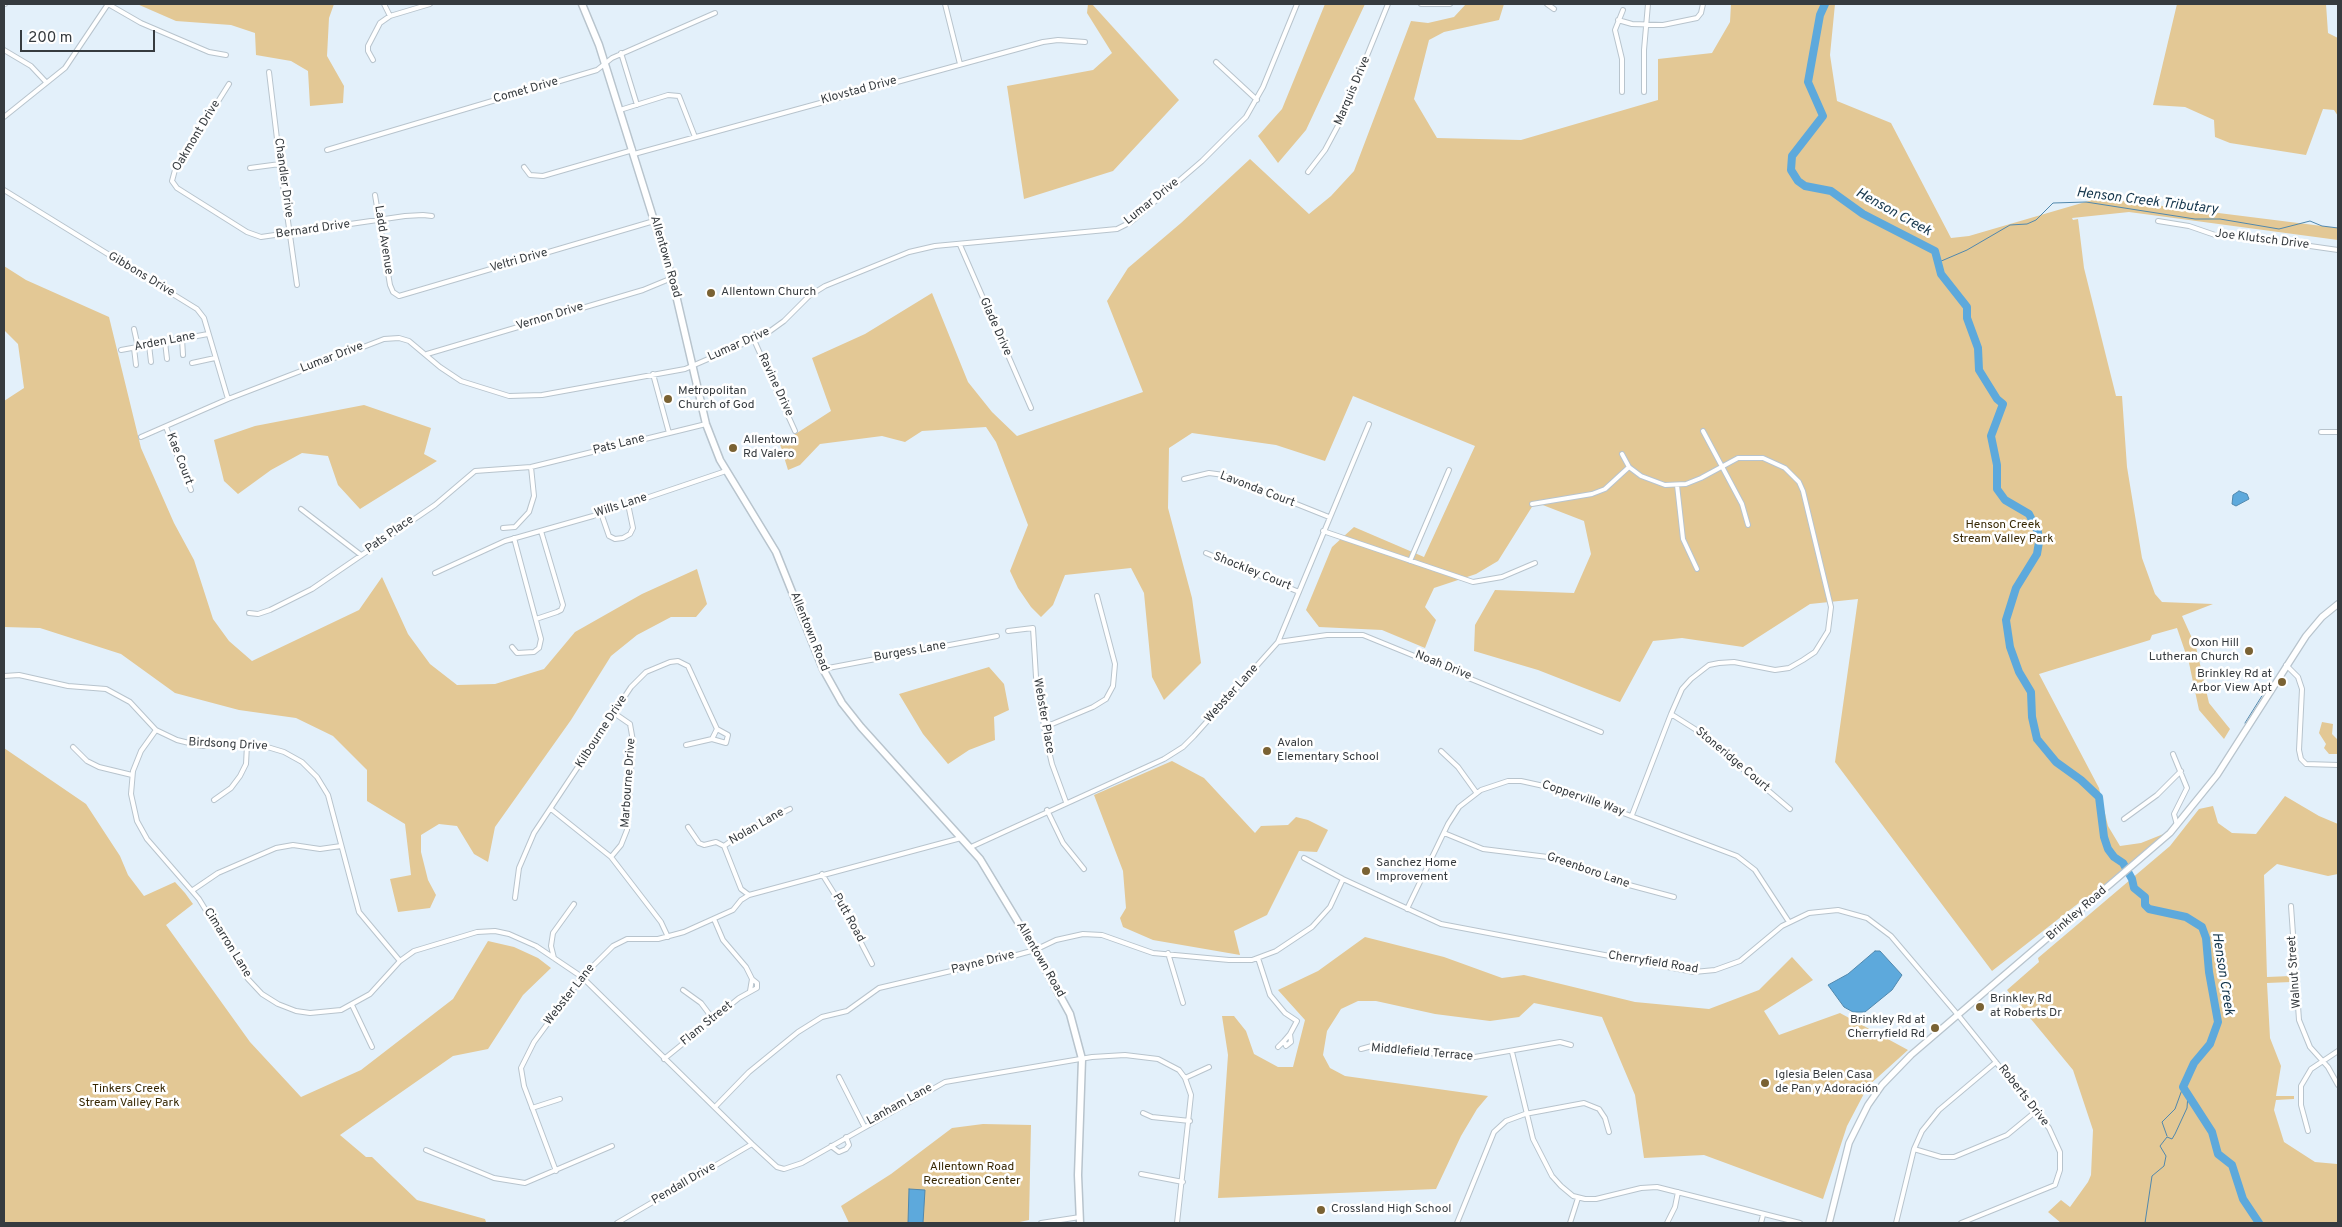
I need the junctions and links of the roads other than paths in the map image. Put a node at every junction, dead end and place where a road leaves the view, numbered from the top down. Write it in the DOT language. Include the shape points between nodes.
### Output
graph roads {
  1 [pos="108,4"];
  2 [pos="384,4"];
  3 [pos="430,4"];
  4 [pos="582,4"];
  5 [pos="944,4"];
  6 [pos="1297,4"];
  7 [pos="1388,4"];
  8 [pos="1421,4"];
  9 [pos="1450,4"];
  10 [pos="1547,4"];
  11 [pos="1648,4"];
  12 [pos="1703,4"];
  13 [pos="1554,9"];
  14 [pos="1623,10"];
  15 [pos="715,13"];
  16 [pos="390,16"];
  17 [pos="1618,20"];
  18 [pos="1646,25"];
  19 [pos="1086,42"];
  20 [pos="4,50"];
  21 [pos="621,53"];
  22 [pos="226,55"];
  23 [pos="373,60"];
  24 [pos="1216,62"];
  25 [pos="605,64"];
  26 [pos="960,64"];
  27 [pos="270,72"];
  28 [pos="46,82"];
  29 [pos="229,84"];
  30 [pos="1622,92"];
  31 [pos="1644,92"];
  32 [pos="1257,100"];
  33 [pos="637,105"];
  34 [pos="620,110"];
  35 [pos="4,117"];
  36 [pos="695,137"];
  37 [pos="327,150"];
  38 [pos="633,152"];
  39 [pos="280,164"];
  40 [pos="524,167"];
  41 [pos="250,168"];
  42 [pos="1308,172"];
  43 [pos="176,188"];
  44 [pos="4,190"];
  45 [pos="375,195"];
  46 [pos="432,216"];
  47 [pos="380,220"];
  48 [pos="654,221"];
  49 [pos="2158,221"];
  50 [pos="291,233"];
  51 [pos="960,244"];
  52 [pos="2338,250"];
  53 [pos="672,278"];
  54 [pos="297,285"];
  55 [pos="390,285"];
  56 [pos="134,328"];
  57 [pos="208,334"];
  58 [pos="182,339"];
  59 [pos="754,340"];
  60 [pos="165,342"];
  61 [pos="149,345"];
  62 [pos="136,348"];
  63 [pos="121,350"];
  64 [pos="427,354"];
  65 [pos="183,355"];
  66 [pos="215,358"];
  67 [pos="168,359"];
  68 [pos="151,362"];
  69 [pos="192,363"];
  70 [pos="136,365"];
  71 [pos="693,366"];
  72 [pos="653,374"];
  73 [pos="228,399"];
  74 [pos="1032,408"];
  75 [pos="706,424"];
  76 [pos="1369,424"];
  77 [pos="166,427"];
  78 [pos="796,431"];
  79 [pos="1703,431"];
  80 [pos="2321,432"];
  81 [pos="2338,432"];
  82 [pos="669,434"];
  83 [pos="141,437"];
  84 [pos="1622,454"];
  85 [pos="1721,466"];
  86 [pos="532,467"];
  87 [pos="1629,467"];
  88 [pos="1449,470"];
  89 [pos="726,471"];
  90 [pos="1184,479"];
  91 [pos="1677,485"];
  92 [pos="191,490"];
  93 [pos="628,504"];
  94 [pos="1532,504"];
  95 [pos="301,509"];
  96 [pos="602,513"];
  97 [pos="1329,518"];
  98 [pos="1748,525"];
  99 [pos="503,528"];
  100 [pos="540,530"];
  101 [pos="1323,531"];
  102 [pos="514,538"];
  103 [pos="1206,553"];
  104 [pos="361,555"];
  105 [pos="1410,561"];
  106 [pos="1534,563"];
  107 [pos="1698,569"];
  108 [pos="435,573"];
  109 [pos="1299,592"];
  110 [pos="1097,596"];
  111 [pos="2338,604"];
  112 [pos="249,613"];
  113 [pos="536,619"];
  114 [pos="1008,631"];
  115 [pos="997,636"];
  116 [pos="1278,642"];
  117 [pos="512,647"];
  118 [pos="2286,665"];
  119 [pos="823,669"];
  120 [pos="4,676"];
  121 [pos="614,713"];
  122 [pos="1671,714"];
  123 [pos="1045,727"];
  124 [pos="717,729"];
  125 [pos="156,730"];
  126 [pos="1601,732"];
  127 [pos="712,739"];
  128 [pos="247,745"];
  129 [pos="686,745"];
  130 [pos="73,747"];
  131 [pos="1440,751"];
  132 [pos="2173,754"];
  133 [pos="2338,764"];
  134 [pos="2181,771"];
  135 [pos="132,775"];
  136 [pos="1476,792"];
  137 [pos="214,800"];
  138 [pos="1066,802"];
  139 [pos="551,809"];
  140 [pos="790,809"];
  141 [pos="1790,809"];
  142 [pos="1047,810"];
  143 [pos="1632,815"];
  144 [pos="2124,819"];
  145 [pos="2177,825"];
  146 [pos="688,827"];
  147 [pos="1444,833"];
  148 [pos="963,838"];
  149 [pos="341,846"];
  150 [pos="724,846"];
  151 [pos="971,847"];
  152 [pos="611,857"];
  153 [pos="1304,858"];
  154 [pos="1084,869"];
  155 [pos="822,874"];
  156 [pos="1343,879"];
  157 [pos="193,890"];
  158 [pos="749,895"];
  159 [pos="1674,897"];
  160 [pos="515,898"];
  161 [pos="574,904"];
  162 [pos="2291,906"];
  163 [pos="1407,909"];
  164 [pos="714,919"];
  165 [pos="1788,922"];
  166 [pos="668,937"];
  167 [pos="1035,950"];
  168 [pos="1168,954"];
  169 [pos="553,957"];
  170 [pos="1258,958"];
  171 [pos="400,961"];
  172 [pos="872,964"];
  173 [pos="582,977"];
  174 [pos="683,990"];
  175 [pos="1183,1003"];
  176 [pos="352,1006"];
  177 [pos="1958,1015"];
  178 [pos="713,1019"];
  179 [pos="1571,1044"];
  180 [pos="372,1047"];
  181 [pos="1278,1047"];
  182 [pos="1361,1049"];
  183 [pos="2338,1051"];
  184 [pos="1512,1052"];
  185 [pos="1082,1058"];
  186 [pos="664,1059"];
  187 [pos="2322,1061"];
  188 [pos="1996,1062"];
  189 [pos="1209,1067"];
  190 [pos="839,1077"];
  191 [pos="1185,1078"];
  192 [pos="2338,1085"];
  193 [pos="560,1099"];
  194 [pos="715,1107"];
  195 [pos="532,1108"];
  196 [pos="2035,1112"];
  197 [pos="1143,1113"];
  198 [pos="1525,1114"];
  199 [pos="1190,1121"];
  200 [pos="864,1126"];
  201 [pos="2308,1131"];
  202 [pos="1609,1132"];
  203 [pos="846,1137"];
  204 [pos="752,1144"];
  205 [pos="612,1146"];
  206 [pos="831,1146"];
  207 [pos="1914,1148"];
  208 [pos="426,1150"];
  209 [pos="556,1170"];
  210 [pos="1141,1174"];
  211 [pos="1183,1182"];
  212 [pos="1678,1192"];
  213 [pos="1578,1198"];
  214 [pos="1763,1215"];
  215 [pos="1080,1220"];
  216 [pos="616,1223"];
  217 [pos="1041,1223"];
  218 [pos="1178,1223"];
  219 [pos="1457,1223"];
  220 [pos="1570,1223"];
  221 [pos="1667,1223"];
  222 [pos="1761,1223"];
  223 [pos="1800,1223"];
  224 [pos="1829,1223"];
  225 [pos="1896,1223"];
  226 [pos="1961,1223"];
  1 -- 22 [label="street" via="141,23 209,52"];
  1 -- 28 [label="street" via="70,61"];
  2 -- 16 [label="street"];
  3 -- 16 [label="street"];
  4 -- 25 [label="main road, Allentown Road"];
  5 -- 26 [label="street"];
  6 -- 32 [label="street, Lumar Drive"];
  7 -- 42 [label="street, Marquis Drive" via="1340,122 1326,150"];
  8 -- 9 [label="street"];
  10 -- 13 [label="street"];
  11 -- 18 [label="street"];
  12 -- 18 [label="street" via="1697,18"];
  14 -- 17 [label="street"];
  15 -- 21 [label="street, Comet Drive"];
  16 -- 23 [label="street" via="378,26 369,41 368,51"];
  17 -- 18 [label="street"];
  17 -- 30 [label="street" via="1615,30 1622,59"];
  18 -- 31 [label="street"];
  19 -- 26 [label="street, Klovstad Drive" via="1049,41"];
  20 -- 28 [label="street" via="31,66"];
  21 -- 25 [label="street, Comet Drive"];
  21 -- 33 [label="street"];
  24 -- 32 [label="street"];
  25 -- 34 [label="main road, Allentown Road"];
  25 -- 37 [label="street, Comet Drive" via="598,70"];
  26 -- 36 [label="street, Klovstad Drive"];
  27 -- 39 [label="street, Chandler Drive"];
  28 -- 35 [label="street"];
  29 -- 43 [label="street, Oakmont Drive" via="175,170 172,179"];
  32 -- 51 [label="street, Lumar Drive" via="1222,144 1122,227 1107,232"];
  33 -- 34 [label="street"];
  33 -- 36 [label="street" via="668,94 679,96"];
  34 -- 38 [label="main road, Allentown Road"];
  36 -- 38 [label="street, Klovstad Drive"];
  38 -- 40 [label="street, Klovstad Drive" via="543,176 530,175"];
  38 -- 48 [label="main road, Allentown Road"];
  39 -- 41 [label="street"];
  39 -- 50 [label="street, Chandler Drive"];
  43 -- 50 [label="street, Bernard Drive" via="256,235 267,237"];
  44 -- 57 [label="street, Gibbons Drive" via="193,306 204,318"];
  45 -- 47 [label="street, Ladd Avenue"];
  46 -- 47 [label="street, Bernard Drive"];
  47 -- 50 [label="street, Bernard Drive"];
  47 -- 55 [label="street, Ladd Avenue"];
  48 -- 53 [label="main road, Allentown Road"];
  48 -- 55 [label="street, Veltri Drive" via="402,296 394,294"];
  49 -- 52 [label="street, Joe Klutsch Drive" via="2189,226 2215,235 2247,236"];
  50 -- 54 [label="street, Chandler Drive"];
  51 -- 59 [label="street, Lumar Drive" via="916,250 825,286 809,296 780,325"];
  51 -- 74 [label="street, Glade Drive"];
  53 -- 64 [label="street, Vernon Drive" via="643,290"];
  53 -- 71 [label="main road, Allentown Road"];
  56 -- 62 [label="street"];
  57 -- 58 [label="street, Arden Lane"];
  57 -- 66 [label="street, Gibbons Drive"];
  58 -- 60 [label="street, Arden Lane"];
  58 -- 65 [label="street"];
  59 -- 71 [label="street, Lumar Drive"];
  59 -- 78 [label="street, Ravine Drive"];
  60 -- 61 [label="street, Arden Lane"];
  60 -- 67 [label="street"];
  61 -- 62 [label="street, Arden Lane"];
  61 -- 68 [label="street"];
  62 -- 63 [label="street, Arden Lane"];
  62 -- 70 [label="street"];
  64 -- 72 [label="street, Lumar Drive" via="446,372 468,385 517,397"];
  64 -- 73 [label="street, Lumar Drive" via="403,339 384,339"];
  66 -- 69 [label="street, Arden Lane"];
  66 -- 73 [label="street, Gibbons Drive"];
  71 -- 72 [label="street, Lumar Drive"];
  71 -- 75 [label="main road, Allentown Road"];
  72 -- 82 [label="street"];
  73 -- 77 [label="street, Lumar Drive"];
  75 -- 82 [label="street, Pats Lane"];
  75 -- 89 [label="main road, Allentown Road"];
  76 -- 97 [label="street, Webster Lane"];
  77 -- 83 [label="street, Lumar Drive"];
  77 -- 92 [label="street, Kae Court"];
  79 -- 85 [label="street"];
  80 -- 81 [label="street"];
  82 -- 86 [label="street, Pats Lane"];
  84 -- 87 [label="street"];
  85 -- 91 [label="street" via="1701,478"];
  85 -- 98 [label="street" via="1742,504"];
  85 -- 122 [label="street" via="1738,458 1763,458 1785,468 1798,482 1829,594 1831,618 1828,631 1815,652 1789,668 1775,670 1734,662 1709,665 1682,689"];
  86 -- 99 [label="street" via="534,496 529,512 515,527"];
  86 -- 104 [label="street, Pats Place" via="470,472 435,505"];
  87 -- 91 [label="street" via="1652,482"];
  87 -- 94 [label="street" via="1605,489 1592,494"];
  88 -- 105 [label="street"];
  89 -- 93 [label="street, Wills Lane"];
  89 -- 119 [label="main road, Allentown Road" via="779,558"];
  90 -- 97 [label="street, Lavonda Court" via="1208,474 1224,475"];
  91 -- 107 [label="street" via="1683,539"];
  93 -- 96 [label="street, Wills Lane"];
  93 -- 96 [label="street" via="634,528 623,538 615,540 609,536"];
  95 -- 104 [label="street"];
  96 -- 100 [label="street, Wills Lane"];
  97 -- 101 [label="street, Webster Lane"];
  100 -- 102 [label="street, Wills Lane"];
  100 -- 113 [label="street" via="563,605 561,610"];
  101 -- 105 [label="street"];
  101 -- 109 [label="street, Webster Lane"];
  102 -- 108 [label="street, Wills Lane"];
  102 -- 113 [label="street"];
  103 -- 109 [label="street, Shockley Court"];
  104 -- 112 [label="street, Pats Place" via="293,600 263,613"];
  105 -- 106 [label="street" via="1473,582 1510,574"];
  109 -- 116 [label="street, Webster Lane"];
  110 -- 123 [label="street" via="1115,664 1113,686 1106,699 1093,708"];
  111 -- 118 [label="main road, Brinkley Road" via="2317,622"];
  113 -- 117 [label="street" via="541,639 538,649 520,654"];
  114 -- 123 [label="street, Webster Place" via="1033,628 1037,684"];
  115 -- 119 [label="street, Burgess Lane"];
  116 -- 126 [label="street, Noah Drive" via="1327,635 1364,636"];
  116 -- 138 [label="street, Webster Lane" via="1183,747 1164,759"];
  118 -- 133 [label="street" via="2298,677 2302,689 2301,759 2306,764"];
  118 -- 145 [label="main road, Brinkley Road" via="2216,775"];
  119 -- 148 [label="main road, Allentown Road" via="842,703 861,727"];
  120 -- 125 [label="street, Birdsong Drive" via="18,675 111,691 130,702"];
  121 -- 124 [label="street, Kilbourne Drive" via="631,687 646,672 678,661 692,669"];
  121 -- 139 [label="street, Kilbourne Drive"];
  121 -- 152 [label="street, Marbourne Drive" via="630,724 634,741 627,830"];
  122 -- 141 [label="street, Stoneridge Court" via="1698,731"];
  122 -- 143 [label="street"];
  123 -- 138 [label="street, Webster Place" via="1052,764"];
  124 -- 127 [label="street"];
  124 -- 127 [label="street, Kilbourne Drive" via="728,735 727,742 724,744"];
  125 -- 128 [label="street, Birdsong Drive" via="192,745"];
  125 -- 135 [label="street, Cimarron Lane" via="141,751"];
  127 -- 129 [label="street, Kilbourne Drive"];
  128 -- 137 [label="street" via="246,764 240,776 226,793"];
  128 -- 149 [label="street, Birdsong Drive" via="276,749 309,768 328,795"];
  130 -- 135 [label="street" via="87,761 99,767"];
  131 -- 136 [label="street" via="1463,772"];
  132 -- 134 [label="street"];
  134 -- 144 [label="street"];
  134 -- 145 [label="street" via="2186,788 2174,814"];
  135 -- 157 [label="street, Cimarron Lane" via="131,801 136,821 144,836"];
  136 -- 143 [label="street, Copperville Way" via="1508,781 1533,782"];
  136 -- 147 [label="street, Copperville Way" via="1454,812"];
  138 -- 142 [label="street, Webster Lane"];
  139 -- 152 [label="street"];
  139 -- 160 [label="street, Kilbourne Drive" via="534,833 522,859"];
  140 -- 150 [label="street, Nolan Lane"];
  142 -- 151 [label="street, Webster Lane"];
  142 -- 154 [label="street" via="1063,843"];
  143 -- 165 [label="street, Copperville Way" via="1743,860 1755,870"];
  145 -- 177 [label="main road, Brinkley Road"];
  146 -- 150 [label="street" via="699,843 716,842"];
  147 -- 159 [label="street, Greenboro Lane" via="1483,849 1556,858 1635,887"];
  147 -- 163 [label="street, Copperville Way"];
  148 -- 151 [label="main road, Allentown Road"];
  148 -- 155 [label="street, Webster Lane"];
  149 -- 157 [label="street" via="276,848 218,873"];
  149 -- 171 [label="street, Birdsong Drive" via="359,912"];
  150 -- 158 [label="street" via="741,889"];
  151 -- 167 [label="main road, Allentown Road" via="996,882"];
  152 -- 166 [label="street" via="661,922"];
  153 -- 156 [label="street, Cherryfield Road"];
  155 -- 158 [label="street, Webster Lane"];
  155 -- 172 [label="street, Putt Road"];
  156 -- 163 [label="street, Cherryfield Road"];
  156 -- 170 [label="street, Payne Drive" via="1330,908 1317,922 1292,942"];
  157 -- 176 [label="street, Cimarron Lane" via="248,979 267,998 288,1008 310,1013 334,1012"];
  158 -- 164 [label="street, Webster Lane" via="733,910"];
  161 -- 169 [label="street" via="553,933"];
  162 -- 187 [label="street, Walnut Street" via="2299,1020 2307,1042"];
  163 -- 165 [label="street, Cherryfield Road" via="1454,927 1694,972 1715,970 1740,961"];
  164 -- 166 [label="street, Webster Lane"];
  164 -- 178 [label="street, Flam Street" via="723,940 752,979 750,991"];
  165 -- 177 [label="street, Cherryfield Road" via="1809,913 1832,910 1867,918 1891,936"];
  166 -- 173 [label="street, Webster Lane" via="623,940"];
  167 -- 168 [label="street, Payne Drive" via="1066,937 1090,934 1109,937 1153,953"];
  167 -- 185 [label="main road, Allentown Road" via="1070,1014"];
  167 -- 194 [label="street, Payne Drive" via="873,991 847,1012 822,1017 798,1032 749,1072"];
  168 -- 170 [label="street, Payne Drive" via="1229,960"];
  168 -- 175 [label="street"];
  169 -- 171 [label="street, Cimarron Lane" via="518,937 496,931 425,946"];
  169 -- 173 [label="street, Lanham Lane"];
  170 -- 181 [label="street" via="1270,995 1297,1021 1290,1034 1290,1045 1286,1046 1284,1041"];
  171 -- 176 [label="street, Cimarron Lane" via="374,990"];
  173 -- 186 [label="street, Lanham Lane"];
  173 -- 195 [label="street, Webster Lane" via="534,1042 521,1068"];
  174 -- 178 [label="street" via="701,1003"];
  176 -- 180 [label="street"];
  177 -- 188 [label="street, Roberts Drive"];
  177 -- 224 [label="main road, Brinkley Road" via="1896,1069 1868,1104 1849,1143"];
  178 -- 186 [label="street, Flam Street"];
  179 -- 184 [label="street, Middlefield Terrace" via="1560,1042"];
  182 -- 184 [label="street, Middlefield Terrace" via="1372,1046 1469,1058"];
  183 -- 187 [label="street"];
  184 -- 198 [label="street"];
  185 -- 191 [label="street, Lanham Lane" via="1158,1058"];
  185 -- 200 [label="street, Lanham Lane" via="944,1082"];
  185 -- 215 [label="main road, Allentown Road" via="1078,1175"];
  186 -- 194 [label="street, Lanham Lane"];
  187 -- 192 [label="street, Walnut Street"];
  187 -- 201 [label="street" via="2308,1072 2300,1086"];
  188 -- 196 [label="street, Roberts Drive"];
  188 -- 207 [label="street" via="1930,1119"];
  189 -- 191 [label="street"];
  190 -- 200 [label="street"];
  191 -- 199 [label="street" via="1191,1095"];
  193 -- 195 [label="street"];
  194 -- 204 [label="street, Lanham Lane"];
  195 -- 209 [label="street, Webster Lane"];
  196 -- 207 [label="street" via="2002,1138 1954,1156 1941,1157"];
  196 -- 226 [label="street, Roberts Drive" via="2048,1128 2060,1152 2060,1170 2055,1185"];
  197 -- 199 [label="street"];
  198 -- 202 [label="street" via="1587,1103 1602,1113"];
  198 -- 213 [label="street" via="1532,1139 1552,1176"];
  198 -- 219 [label="street" via="1506,1121 1494,1132"];
  199 -- 211 [label="street"];
  200 -- 203 [label="street, Lanham Lane"];
  203 -- 206 [label="street, Lanham Lane"];
  203 -- 206 [label="street" via="849,1145 846,1149 839,1152"];
  204 -- 206 [label="street, Lanham Lane" via="784,1169 794,1167"];
  204 -- 216 [label="street, Pendall Drive"];
  205 -- 209 [label="street"];
  207 -- 225 [label="street"];
  208 -- 209 [label="street" via="494,1178 525,1183"];
  210 -- 211 [label="street"];
  211 -- 218 [label="street"];
  212 -- 213 [label="street" via="1646,1187 1596,1199"];
  212 -- 214 [label="street"];
  212 -- 221 [label="street"];
  213 -- 220 [label="street"];
  214 -- 222 [label="street"];
  214 -- 223 [label="street"];
  215 -- 217 [label="street, Allentown Road"];
}
